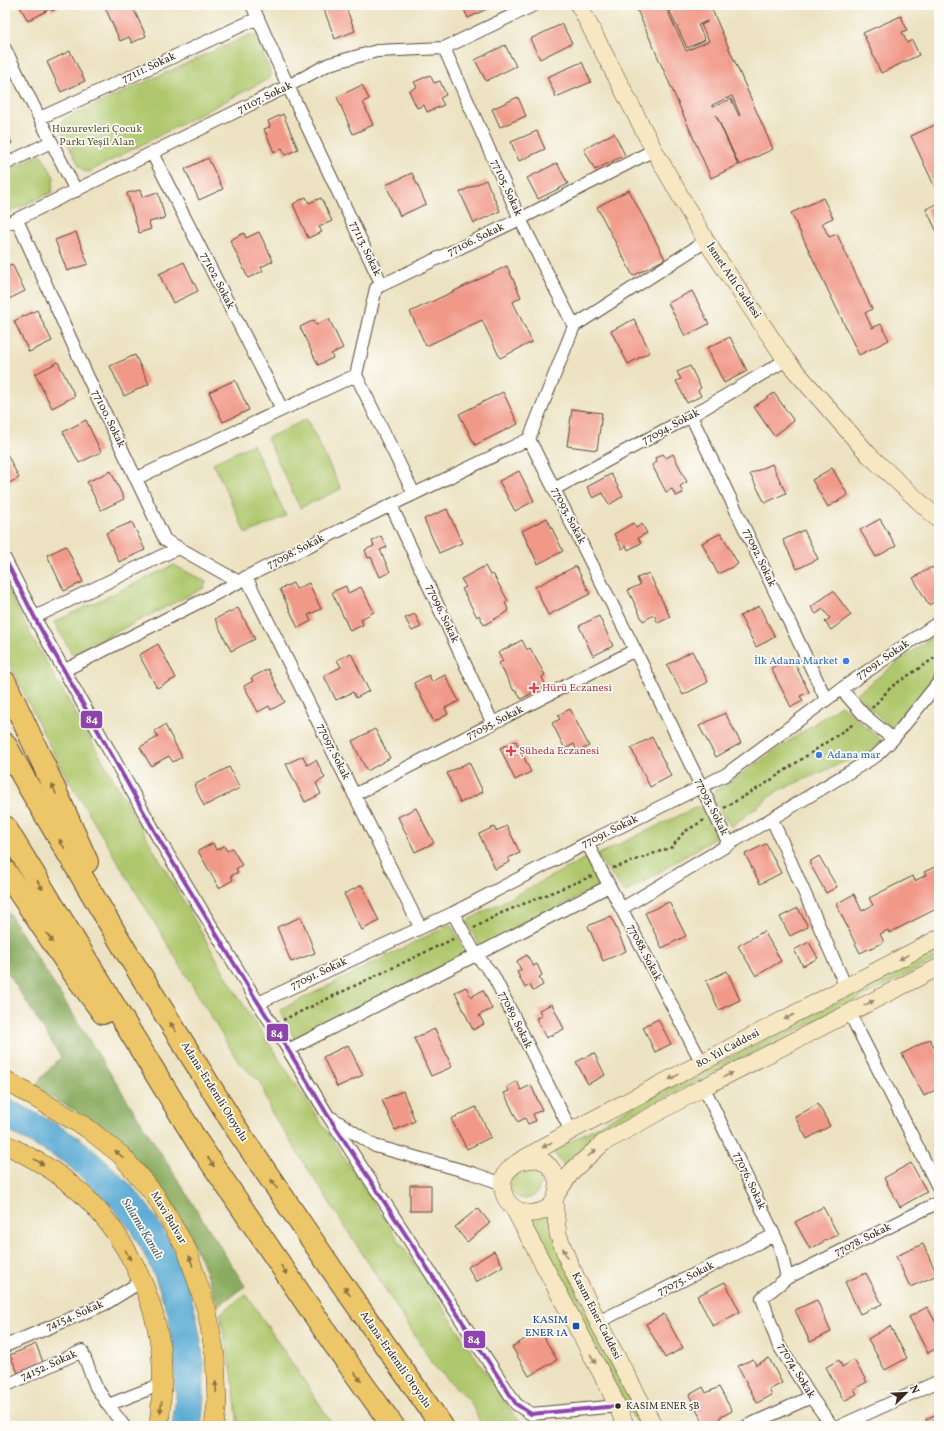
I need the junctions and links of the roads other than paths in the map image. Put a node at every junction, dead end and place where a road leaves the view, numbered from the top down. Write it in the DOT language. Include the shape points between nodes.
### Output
graph roads {
  1 [pos="252,5"];
  2 [pos="534,5"];
  3 [pos="579,5"];
  4 [pos="258,18"];
  5 [pos="444,48"];
  6 [pos="5,49"];
  7 [pos="288,86"];
  8 [pos="40,118"];
  9 [pos="52,142"];
  10 [pos="654,150"];
  11 [pos="152,153"];
  12 [pos="5,164"];
  13 [pos="76,191"];
  14 [pos="520,219"];
  15 [pos="17,220"];
  16 [pos="5,225"];
  17 [pos="706,241"];
  18 [pos="382,285"];
  19 [pos="574,326"];
  20 [pos="786,360"];
  21 [pos="356,375"];
  22 [pos="282,409"];
  23 [pos="692,416"];
  24 [pos="529,439"];
  25 [pos="136,478"];
  26 [pos="554,489"];
  27 [pos="414,494"];
  28 [pos="391,505"];
  29 [pos="939,520"];
  30 [pos="178,548"];
  31 [pos="5,558"];
  32 [pos="242,580"];
  33 [pos="34,617"];
  34 [pos="939,622"];
  35 [pos="635,650"];
  36 [pos="65,670"];
  37 [pos="5,682"];
  38 [pos="939,682"];
  39 [pos="841,689"];
  40 [pos="826,700"];
  41 [pos="493,724"];
  42 [pos="893,739"];
  43 [pos="5,744"];
  44 [pos="701,786"];
  45 [pos="354,795"];
  46 [pos="772,819"];
  47 [pos="5,827"];
  48 [pos="587,843"];
  49 [pos="729,844"];
  50 [pos="5,871"];
  51 [pos="609,886"];
  52 [pos="621,909"];
  53 [pos="453,913"];
  54 [pos="420,927"];
  55 [pos="939,938"];
  56 [pos="127,953"];
  57 [pos="476,955"];
  58 [pos="939,966"];
  59 [pos="846,987"];
  60 [pos="258,1003"];
  61 [pos="848,1014"];
  62 [pos="288,1050"];
  63 [pos="702,1063"];
  64 [pos="5,1080"];
  65 [pos="702,1088"];
  66 [pos="327,1114"];
  67 [pos="571,1131"];
  68 [pos="198,1143"];
  69 [pos="5,1144"];
  70 [pos="518,1162"];
  71 [pos="503,1184"];
  72 [pos="939,1189"];
  73 [pos="556,1197"];
  74 [pos="939,1202"];
  75 [pos="514,1209"];
  76 [pos="774,1235"];
  77 [pos="787,1278"];
  78 [pos="142,1281"];
  79 [pos="598,1322"];
  80 [pos="5,1346"];
  81 [pos="627,1375"];
  82 [pos="939,1381"];
  83 [pos="162,1384"];
  84 [pos="5,1386"];
  85 [pos="608,1386"];
  86 [pos="415,1387"];
  87 [pos="810,1397"];
  88 [pos="108,1405"];
  89 [pos="618,1406"];
  90 [pos="124,1426"];
  91 [pos="159,1426"];
  92 [pos="214,1426"];
  93 [pos="393,1426"];
  94 [pos="442,1426"];
  95 [pos="449,1426"];
  96 [pos="626,1426"];
  97 [pos="634,1426"];
  98 [pos="648,1426"];
  99 [pos="654,1426"];
  100 [pos="747,1426"];
  101 [pos="832,1426"];
  102 [pos="840,1426"];
  1 -- 4 [label="street, 77113. Sokak"];
  2 -- 5 [label="street, 71107. Sokak"];
  3 -- 10 [label="main road, İsmet Atlı Caddesi"];
  4 -- 7 [label="street, 77113. Sokak"];
  4 -- 8 [label="street, 77111. Sokak"];
  5 -- 7 [label="street, 71107. Sokak" via="377,51 329,64"];
  5 -- 14 [label="street, 77105. Sokak"];
  6 -- 8 [label="street"];
  7 -- 11 [label="street, 71107. Sokak"];
  7 -- 18 [label="street, 77113. Sokak"];
  8 -- 9 [label="street"];
  9 -- 12 [label="street"];
  9 -- 13 [label="street"];
  10 -- 14 [label="street, 77106. Sokak"];
  10 -- 17 [label="main road, İsmet Atlı Caddesi"];
  11 -- 13 [label="street, 71107. Sokak"];
  11 -- 22 [label="street, 77102. Sokak"];
  13 -- 15 [label="street, 71107. Sokak"];
  14 -- 18 [label="street, 77106. Sokak"];
  14 -- 19 [label="street, 77105. Sokak"];
  15 -- 16 [label="street, 71107. Sokak"];
  15 -- 25 [label="street, 77100. Sokak"];
  17 -- 19 [label="street"];
  17 -- 20 [label="main road, İsmet Atlı Caddesi"];
  18 -- 21 [label="street, 77113. Sokak" via="376,288"];
  19 -- 24 [label="street"];
  20 -- 23 [label="street, 77094. Sokak"];
  20 -- 29 [label="main road, İsmet Atlı Caddesi" via="869,455"];
  21 -- 22 [label="street"];
  21 -- 27 [label="street"];
  22 -- 25 [label="street"];
  23 -- 26 [label="street, 77094. Sokak"];
  23 -- 40 [label="street, 77092. Sokak"];
  24 -- 26 [label="street, 77093. Sokak"];
  24 -- 27 [label="street, 77098. Sokak"];
  25 -- 30 [label="street, 77100. Sokak" via="165,540"];
  26 -- 35 [label="street, 77093. Sokak"];
  27 -- 28 [label="street, 77098. Sokak"];
  28 -- 32 [label="street, 77098. Sokak"];
  28 -- 41 [label="street, 77096. Sokak"];
  30 -- 32 [label="street, 77100. Sokak"];
  30 -- 33 [label="street"];
  31 -- 33 [label="street"];
  32 -- 36 [label="street, 77098. Sokak"];
  32 -- 45 [label="street, 77097. Sokak"];
  33 -- 36 [label="street"];
  34 -- 39 [label="street, 77091. Sokak"];
  35 -- 41 [label="street, 77095. Sokak"];
  35 -- 44 [label="street, 77093. Sokak"];
  36 -- 60 [label="street" via="160,841"];
  56 -- 37 [label="highway, one-way"];
  38 -- 42 [label="street"];
  39 -- 40 [label="street, 77091. Sokak"];
  39 -- 42 [label="street" via="865,716"];
  40 -- 44 [label="street, 77091. Sokak" via="725,775"];
  41 -- 45 [label="street, 77095. Sokak"];
  42 -- 46 [label="street" via="876,756"];
  56 -- 43 [label="highway, Adana-Erdemli Otoyolu, one-way"];
  44 -- 48 [label="street, 77091. Sokak"];
  44 -- 49 [label="street, 77093. Sokak"];
  45 -- 54 [label="street, 77097. Sokak"];
  46 -- 49 [label="street"];
  46 -- 59 [label="street"];
  47 -- 68 [label="highway, one-way"];
  48 -- 51 [label="street, 77088. Sokak" via="598,874"];
  48 -- 53 [label="street, 77091. Sokak"];
  49 -- 52 [label="street"];
  50 -- 68 [label="highway, one-way" via="76,975"];
  51 -- 52 [label="street, 77088. Sokak"];
  51 -- 57 [label="street"];
  52 -- 63 [label="street, 77088. Sokak"];
  53 -- 54 [label="street, 77091. Sokak"];
  53 -- 57 [label="street, 77089. Sokak"];
  54 -- 60 [label="street, 77091. Sokak"];
  55 -- 59 [label="main road, 80. Yıl Caddesi, one-way"];
  86 -- 56 [label="highway, Adana-Erdemli Otoyolu, one-way" via="236,1128"];
  57 -- 62 [label="street"];
  57 -- 67 [label="street, 77089. Sokak" via="493,975"];
  61 -- 58 [label="main road, 80. Yıl Caddesi, one-way"];
  59 -- 63 [label="main road, 80. Yıl Caddesi, one-way"];
  60 -- 62 [label="street"];
  65 -- 61 [label="main road, 80. Yıl Caddesi, one-way"];
  61 -- 72 [label="street"];
  62 -- 66 [label="street"];
  63 -- 67 [label="main road, 80. Yıl Caddesi, one-way"];
  92 -- 64 [label="main road, Mavi Bulvar, one-way" via="217,1402 215,1355 207,1311 187,1250 155,1195 121,1155 88,1128"];
  73 -- 65 [label="main road, 80. Yıl Caddesi, one-way" via="573,1170 603,1143"];
  65 -- 76 [label="street, 77076. Sokak"];
  66 -- 71 [label="street" via="375,1146"];
  66 -- 89 [label="street" via="516,1404 531,1414"];
  67 -- 70 [label="main road, 80. Yıl Caddesi, one-way"];
  68 -- 93 [label="highway, one-way" via="334,1344"];
  69 -- 78 [label="main road, one-way" via="61,1176 83,1196 101,1214 120,1240"];
  70 -- 71 [label="main road" via="510,1167"];
  70 -- 73 [label="main road" via="536,1159 551,1168 558,1184"];
  71 -- 75 [label="main road" via="504,1193"];
  73 -- 75 [label="main road" via="548,1208 540,1213 522,1213"];
  79 -- 73 [label="main road, Kasım Ener Caddesi, one-way" via="558,1234"];
  74 -- 77 [label="street, 77078. Sokak"];
  75 -- 85 [label="main road, Kasım Ener Caddesi, one-way"];
  76 -- 77 [label="street, 77076. Sokak"];
  76 -- 79 [label="street, 77075. Sokak"];
  77 -- 87 [label="street, 77074. Sokak" via="762,1298 778,1344"];
  78 -- 80 [label="street, 74154. Sokak" via="105,1304"];
  78 -- 83 [label="main road" via="153,1310 159,1339"];
  79 -- 81 [label="main road, Kasım Ener Caddesi"];
  81 -- 98 [label="main road" via="634,1400"];
  81 -- 99 [label="main road, Kasım Ener Caddesi"];
  82 -- 102 [label="street"];
  83 -- 88 [label="street"];
  83 -- 91 [label="main road, one-way"];
  84 -- 88 [label="street, 74152. Sokak" via="82,1351 96,1387"];
  85 -- 89 [label="main road, Kasım Ener Caddesi"];
  85 -- 97 [label="main road" via="624,1405"];
  86 -- 94 [label="highway, Adana-Erdemli Otoyolu"];
  86 -- 95 [label="highway"];
  87 -- 100 [label="street"];
  87 -- 101 [label="street, 77074. Sokak"];
  88 -- 90 [label="street"];
  89 -- 96 [label="main road, Kasım Ener Caddesi"];
}
